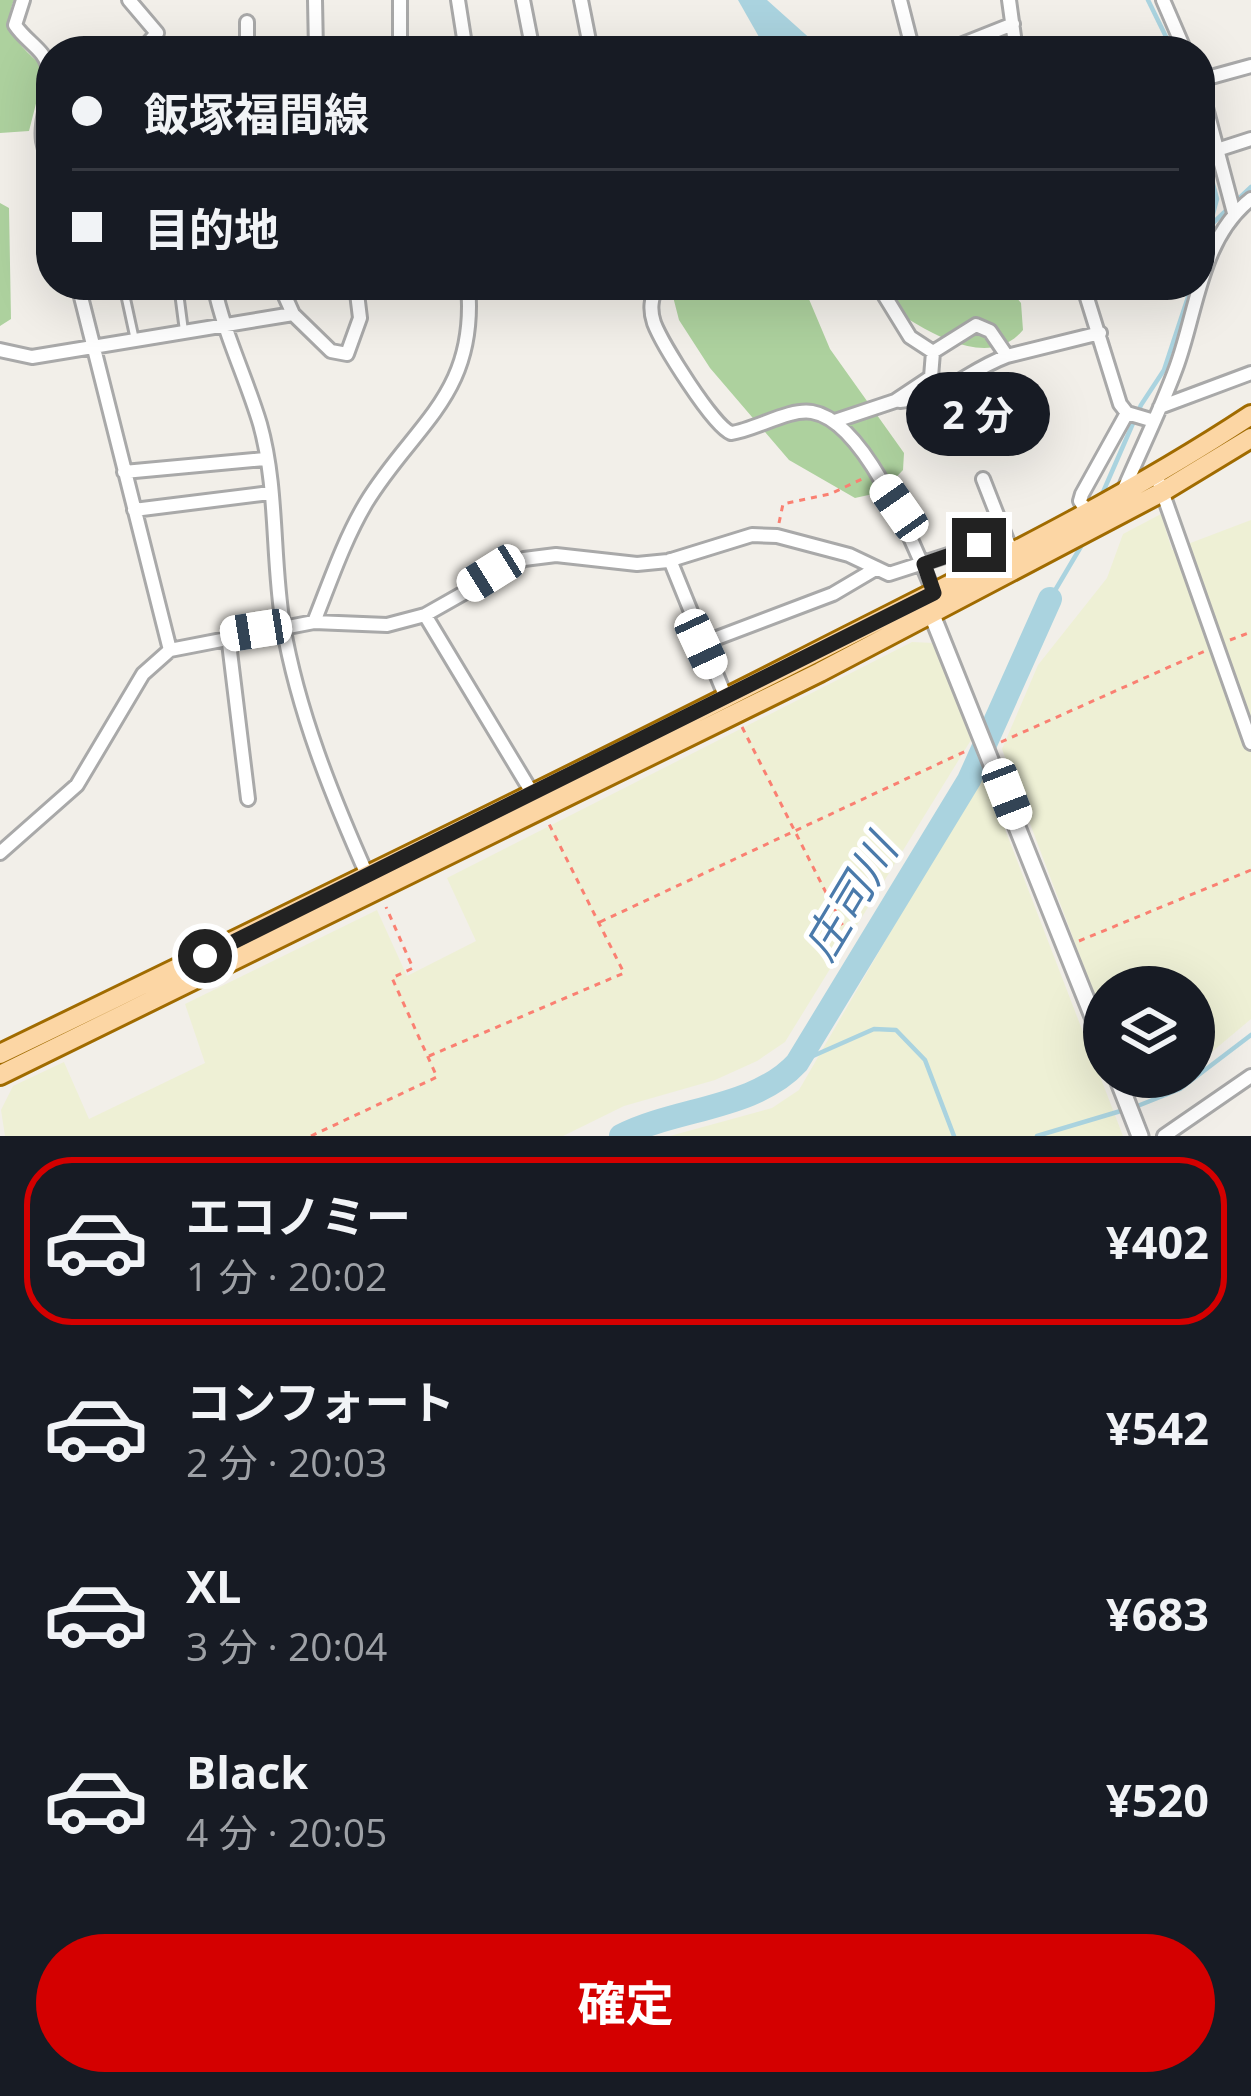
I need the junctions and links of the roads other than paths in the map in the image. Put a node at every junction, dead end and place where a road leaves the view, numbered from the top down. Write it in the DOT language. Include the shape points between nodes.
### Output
graph roads {
  1 [pos="23,0"];
  2 [pos="132,0"];
  3 [pos="315,0"];
  4 [pos="400,0"];
  5 [pos="524,0"];
  6 [pos="580,0"];
  7 [pos="900,0"];
  8 [pos="1009,0"];
  9 [pos="1163,0"];
  10 [pos="463,2"];
  11 [pos="247,22"];
  12 [pos="1012,24"];
  13 [pos="154,36"];
  14 [pos="247,36"];
  15 [pos="316,36"];
  16 [pos="400,36"];
  17 [pos="465,36"];
  18 [pos="530,36"];
  19 [pos="588,36"];
  20 [pos="909,36"];
  21 [pos="982,36"];
  22 [pos="1014,36"];
  23 [pos="1179,36"];
  24 [pos="36,47"];
  25 [pos="1251,66"];
  26 [pos="1215,77"];
  27 [pos="1215,132"];
  28 [pos="1251,139"];
  29 [pos="1220,149"];
  30 [pos="1251,199"];
  31 [pos="1234,213"];
  32 [pos="1215,241"];
  33 [pos="81,300"];
  34 [pos="126,300"];
  35 [pos="180,300"];
  36 [pos="217,300"];
  37 [pos="286,300"];
  38 [pos="358,300"];
  39 [pos="468,300"];
  40 [pos="651,300"];
  41 [pos="887,300"];
  42 [pos="1088,300"];
  43 [pos="1191,300"];
  44 [pos="292,314"];
  45 [pos="223,329"];
  46 [pos="1100,333"];
  47 [pos="184,335"];
  48 [pos="135,342"];
  49 [pos="93,348"];
  50 [pos="0,350"];
  51 [pos="933,352"];
  52 [pos="1007,356"];
  53 [pos="1251,373"];
  54 [pos="895,401"];
  55 [pos="1127,413"];
  56 [pos="1157,414"];
  57 [pos="1251,415"];
  58 [pos="835,421"];
  59 [pos="1251,438"];
  60 [pos="265,459"];
  61 [pos="124,472"];
  62 [pos="983,479"];
  63 [pos="1160,484"];
  64 [pos="269,493"];
  65 [pos="1121,496"];
  66 [pos="134,510"];
  67 [pos="1088,513"];
  68 [pos="979,545"];
  69 [pos="1012,553"];
  70 [pos="670,560"];
  71 [pos="924,564"];
  72 [pos="878,568"];
  73 [pos="930,602"];
  74 [pos="425,615"];
  75 [pos="314,622"];
  76 [pos="284,626"];
  77 [pos="228,635"];
  78 [pos="701,644"];
  79 [pos="170,650"];
  80 [pos="731,706"];
  81 [pos="1251,742"];
  82 [pos="248,799"];
  83 [pos="538,804"];
  84 [pos="0,853"];
  85 [pos="368,877"];
  86 [pos="1083,990"];
  87 [pos="0,1054"];
  88 [pos="0,1075"];
  89 [pos="1251,1076"];
  90 [pos="1125,1098"];
  91 [pos="1140,1136"];
  92 [pos="1164,1136"];
  1 -- 24 [label="street" via="15,25"];
  2 -- 13 [label="street"];
  3 -- 15 [label="street"];
  4 -- 16 [label="street"];
  5 -- 18 [label="street"];
  6 -- 19 [label="street"];
  7 -- 20 [label="street"];
  8 -- 12 [label="street"];
  9 -- 23 [label="street"];
  10 -- 17 [label="street"];
  11 -- 14 [label="street"];
  12 -- 21 [label="street"];
  12 -- 22 [label="street"];
  25 -- 26 [label="street"];
  27 -- 29 [label="street"];
  28 -- 29 [label="street"];
  29 -- 31 [label="street"];
  30 -- 31 [label="street"];
  31 -- 32 [label="street"];
  33 -- 49 [label="street"];
  34 -- 48 [label="lane"];
  35 -- 47 [label="lane"];
  36 -- 45 [label="street"];
  37 -- 44 [label="street"];
  38 -- 44 [label="street" via="347,354 331,351"];
  39 -- 75 [label="street" via="467,337 446,396 363,508"];
  40 -- 58 [label="street" via="655,325 722,429 742,432 806,411"];
  41 -- 51 [label="street" via="910,338"];
  42 -- 46 [label="street"];
  43 -- 56 [label="street"];
  44 -- 45 [label="street"];
  45 -- 47 [label="street"];
  45 -- 60 [label="street"];
  46 -- 52 [label="street"];
  46 -- 55 [label="street"];
  47 -- 48 [label="street"];
  48 -- 49 [label="street"];
  49 -- 50 [label="street" via="32,357"];
  49 -- 61 [label="street"];
  51 -- 52 [label="street" via="976,325"];
  51 -- 54 [label="street" via="931,377"];
  52 -- 54 [label="street" via="935,398"];
  53 -- 56 [label="street"];
  54 -- 58 [label="street"];
  55 -- 56 [label="street"];
  55 -- 67 [label="street" via="1079,501"];
  56 -- 65 [label="street"];
  57 -- 63 [label="main road"];
  58 -- 71 [label="street" via="899,508"];
  59 -- 63 [label="main road"];
  60 -- 61 [label="street"];
  60 -- 64 [label="street"];
  61 -- 66 [label="street"];
  62 -- 69 [label="street"];
  63 -- 65 [label="main road"];
  63 -- 73 [label="main road"];
  63 -- 81 [label="street"];
  64 -- 66 [label="street"];
  64 -- 76 [label="street"];
  65 -- 67 [label="main road"];
  66 -- 79 [label="street"];
  67 -- 69 [label="main road"];
  68 -- 71 [label="street"];
  69 -- 73 [label="main road"];
  70 -- 72 [label="street" via="752,535"];
  70 -- 74 [label="street" via="524,559"];
  70 -- 78 [label="street"];
  71 -- 72 [label="street" via="889,574"];
  71 -- 73 [label="street"];
  72 -- 78 [label="street" via="833,594"];
  73 -- 80 [label="main road"];
  73 -- 86 [label="street"];
  74 -- 75 [label="street" via="387,626"];
  74 -- 83 [label="street"];
  75 -- 76 [label="street"];
  76 -- 77 [label="street"];
  76 -- 85 [label="street" via="332,795"];
  77 -- 79 [label="street"];
  77 -- 82 [label="street"];
  78 -- 80 [label="street"];
  79 -- 84 [label="street" via="143,674 77,785"];
  80 -- 83 [label="main road"];
  83 -- 85 [label="main road"];
  83 -- 88 [label="main road"];
  85 -- 87 [label="main road"];
  89 -- 92 [label="street"];
  90 -- 91 [label="street"];
}
